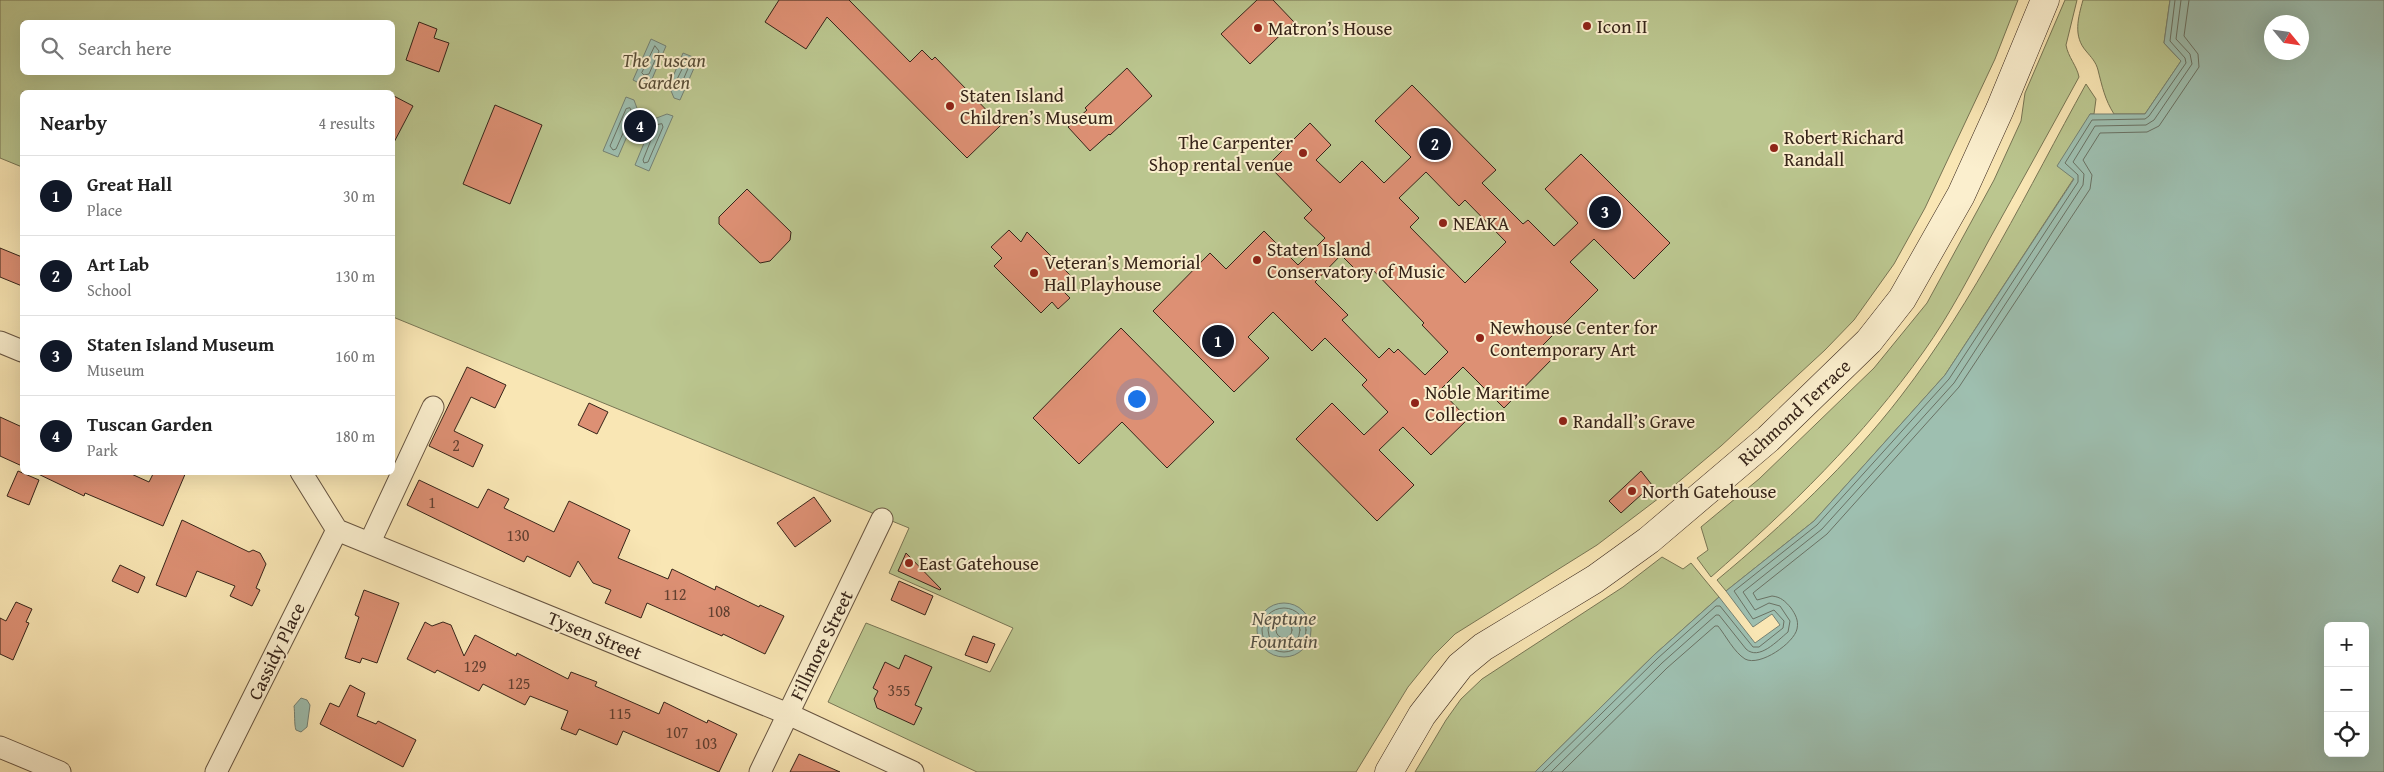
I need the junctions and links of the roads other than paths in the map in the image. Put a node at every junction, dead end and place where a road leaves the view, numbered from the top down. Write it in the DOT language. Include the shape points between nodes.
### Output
graph roads {
  1 [pos="2046,0"];
  2 [pos="0,342"];
  3 [pos="20,350"];
  4 [pos="433,407"];
  5 [pos="304,475"];
  6 [pos="882,519"];
  7 [pos="336,530"];
  8 [pos="370,542"];
  9 [pos="788,714"];
  10 [pos="0,747"];
  11 [pos="60,772"];
  12 [pos="216,772"];
  13 [pos="760,772"];
  14 [pos="913,772"];
  15 [pos="1389,772"];
  1 -- 15 [label="main road, Richmond Terrace" via="1961,195 1916,278 1880,327 1834,377 1768,438 1649,540 1594,579 1483,647 1460,666 1422,715"];
  2 -- 3 [label="street"];
  4 -- 8 [label="street"];
  5 -- 7 [label="street"];
  6 -- 9 [label="street, Fillmore Street"];
  7 -- 8 [label="street, Tysen Street"];
  7 -- 12 [label="street, Cassidy Place"];
  8 -- 9 [label="street, Tysen Street"];
  9 -- 13 [label="street, Fillmore Street"];
  9 -- 14 [label="street, Tysen Street"];
  10 -- 11 [label="street"];
}
